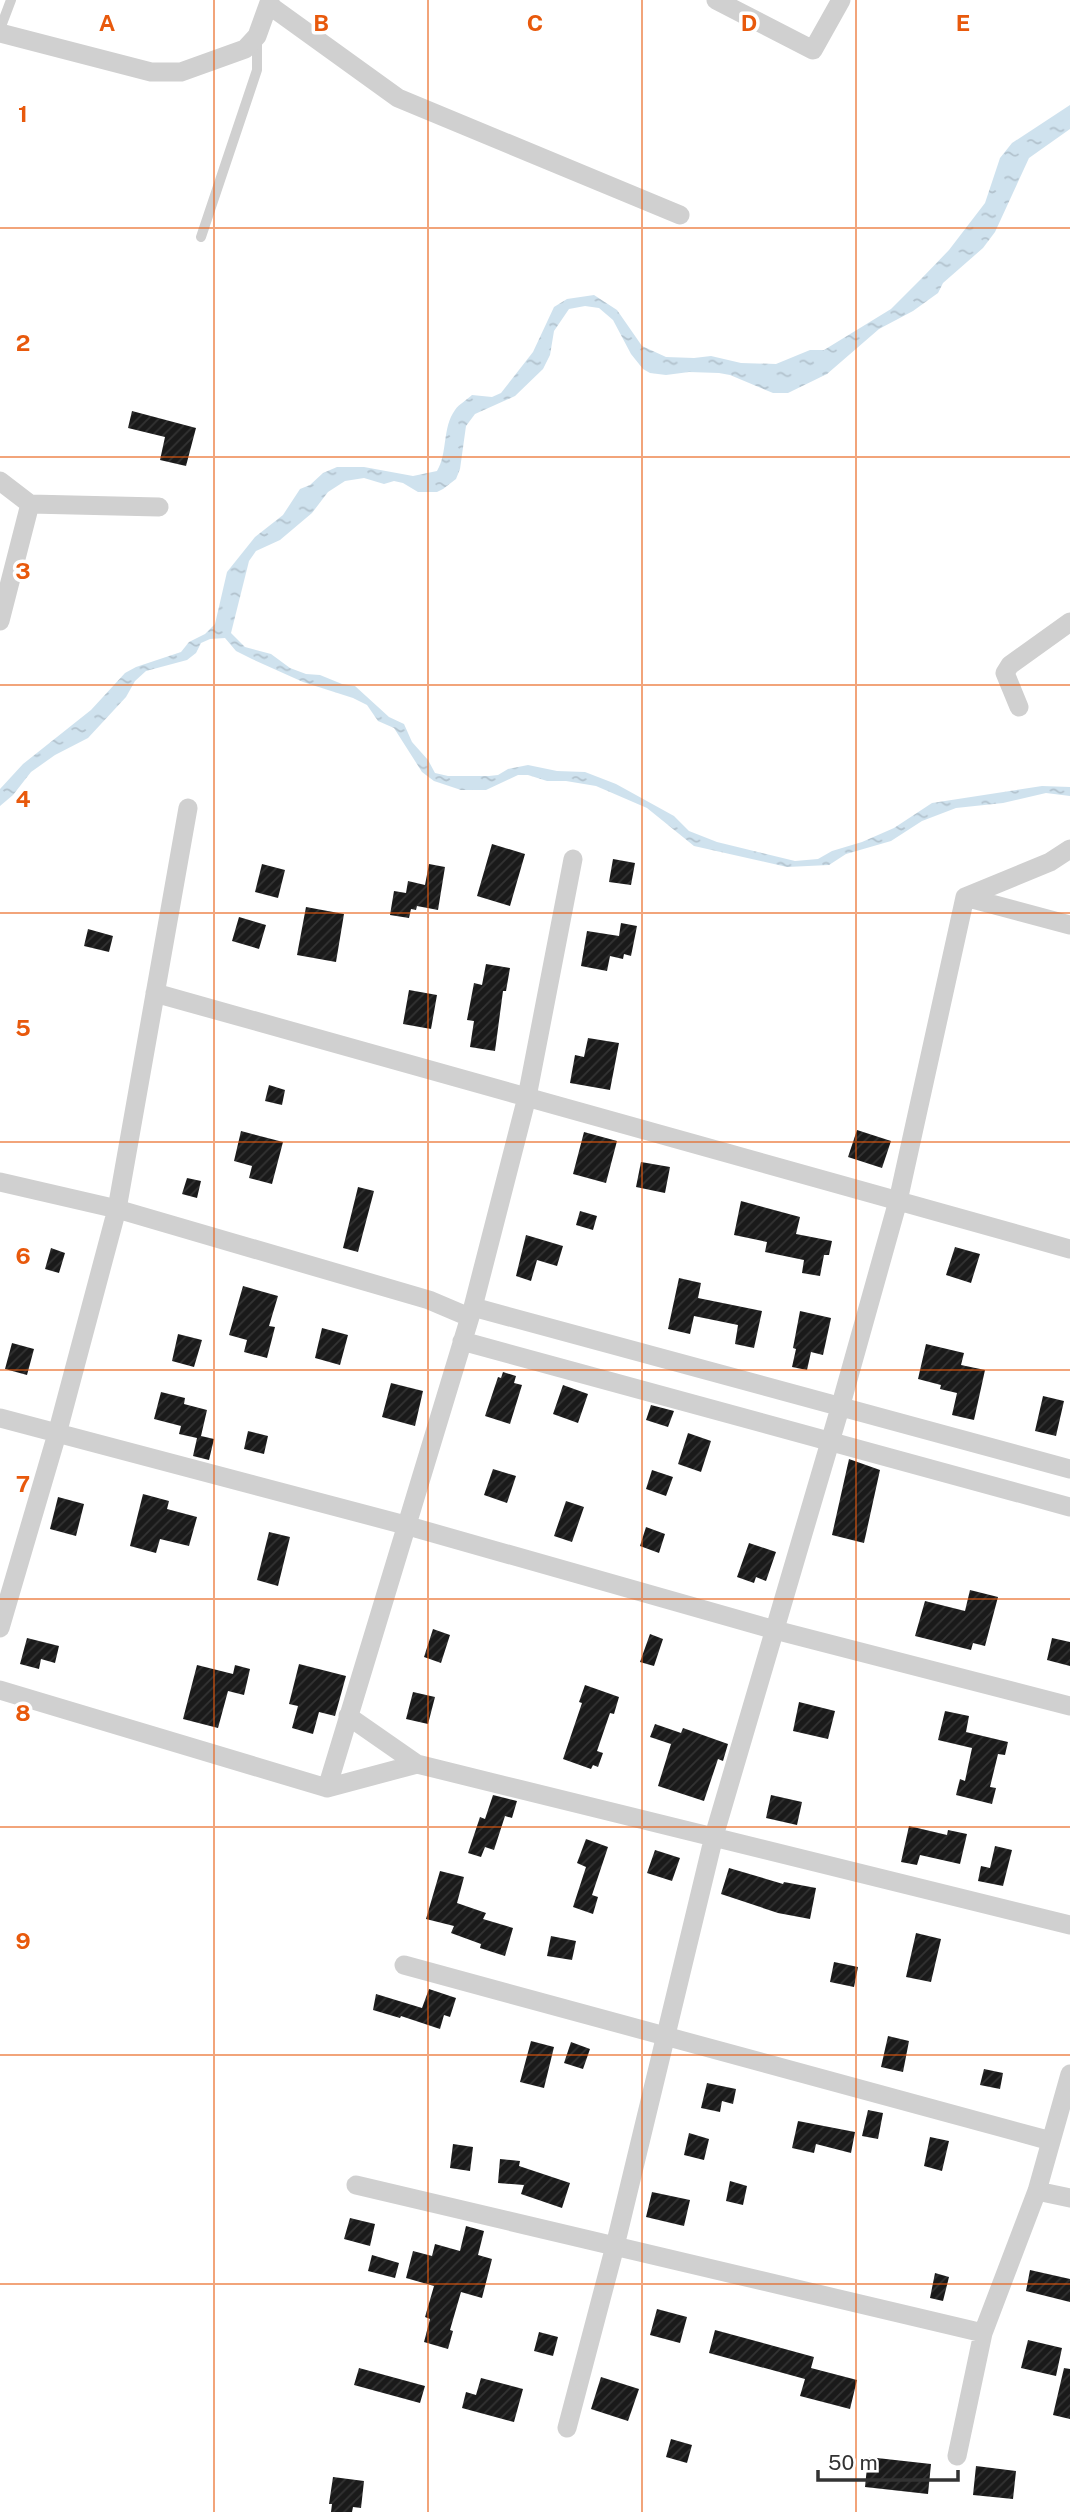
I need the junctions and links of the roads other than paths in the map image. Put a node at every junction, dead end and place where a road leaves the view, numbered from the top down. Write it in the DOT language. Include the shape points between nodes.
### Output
graph roads {
  1 [pos="11,0"];
  2 [pos="716,0"];
  3 [pos="841,0"];
  4 [pos="270,2"];
  5 [pos="0,31"];
  6 [pos="257,36"];
  7 [pos="680,215"];
  8 [pos="201,237"];
  9 [pos="0,481"];
  10 [pos="30,503"];
  11 [pos="159,508"];
  12 [pos="0,621"];
  13 [pos="1070,622"];
  14 [pos="1019,707"];
  15 [pos="188,808"];
  16 [pos="1070,849"];
  17 [pos="573,859"];
  18 [pos="965,897"];
  19 [pos="1070,925"];
  20 [pos="155,993"];
  21 [pos="527,1097"];
  22 [pos="0,1182"];
  23 [pos="898,1201"];
  24 [pos="117,1209"];
  25 [pos="1070,1249"];
  26 [pos="471,1312"];
  27 [pos="462,1341"];
  28 [pos="840,1408"];
  29 [pos="0,1419"];
  30 [pos="57,1433"];
  31 [pos="830,1442"];
  32 [pos="1070,1469"];
  33 [pos="1070,1507"];
  34 [pos="405,1525"];
  35 [pos="0,1628"];
  36 [pos="775,1630"];
  37 [pos="0,1690"];
  38 [pos="1070,1706"];
  39 [pos="348,1716"];
  40 [pos="417,1764"];
  41 [pos="327,1788"];
  42 [pos="714,1836"];
  43 [pos="1070,1926"];
  44 [pos="404,1965"];
  45 [pos="666,2037"];
  46 [pos="1070,2074"];
  47 [pos="1051,2141"];
  48 [pos="356,2185"];
  49 [pos="1037,2191"];
  50 [pos="1070,2198"];
  51 [pos="615,2246"];
  52 [pos="983,2333"];
  53 [pos="567,2428"];
  54 [pos="957,2456"];
  1 -- 5 [label="lane"];
  2 -- 3 [label="street" via="813,50"];
  4 -- 6 [label="street"];
  4 -- 7 [label="street" via="398,99"];
  5 -- 6 [label="street" via="151,72 181,72 245,49"];
  6 -- 8 [label="lane" via="257,70"];
  9 -- 10 [label="street"];
  10 -- 11 [label="street"];
  10 -- 12 [label="street"];
  13 -- 14 [label="street" via="1005,673"];
  15 -- 20 [label="street"];
  16 -- 18 [label="street" via="1050,862"];
  17 -- 21 [label="street"];
  18 -- 19 [label="street"];
  18 -- 23 [label="street"];
  20 -- 21 [label="street"];
  20 -- 24 [label="street"];
  21 -- 23 [label="street"];
  21 -- 26 [label="street"];
  22 -- 24 [label="street"];
  23 -- 25 [label="street"];
  23 -- 28 [label="street"];
  24 -- 26 [label="street"];
  24 -- 30 [label="street"];
  26 -- 27 [label="street"];
  26 -- 28 [label="street"];
  27 -- 31 [label="street"];
  27 -- 34 [label="street"];
  28 -- 31 [label="street"];
  28 -- 32 [label="street"];
  29 -- 30 [label="street"];
  30 -- 34 [label="street"];
  30 -- 35 [label="street"];
  31 -- 33 [label="street"];
  31 -- 36 [label="street"];
  34 -- 36 [label="street"];
  34 -- 39 [label="street"];
  36 -- 38 [label="street"];
  36 -- 42 [label="street"];
  37 -- 41 [label="street"];
  39 -- 40 [label="street"];
  39 -- 41 [label="street"];
  40 -- 41 [label="street"];
  40 -- 42 [label="street"];
  42 -- 43 [label="street"];
  42 -- 45 [label="street"];
  44 -- 45 [label="street"];
  45 -- 47 [label="street"];
  45 -- 51 [label="street"];
  46 -- 47 [label="street"];
  47 -- 49 [label="street"];
  48 -- 51 [label="street"];
  49 -- 50 [label="street"];
  49 -- 52 [label="street"];
  51 -- 52 [label="street"];
  51 -- 53 [label="street"];
  52 -- 54 [label="street"];
}
